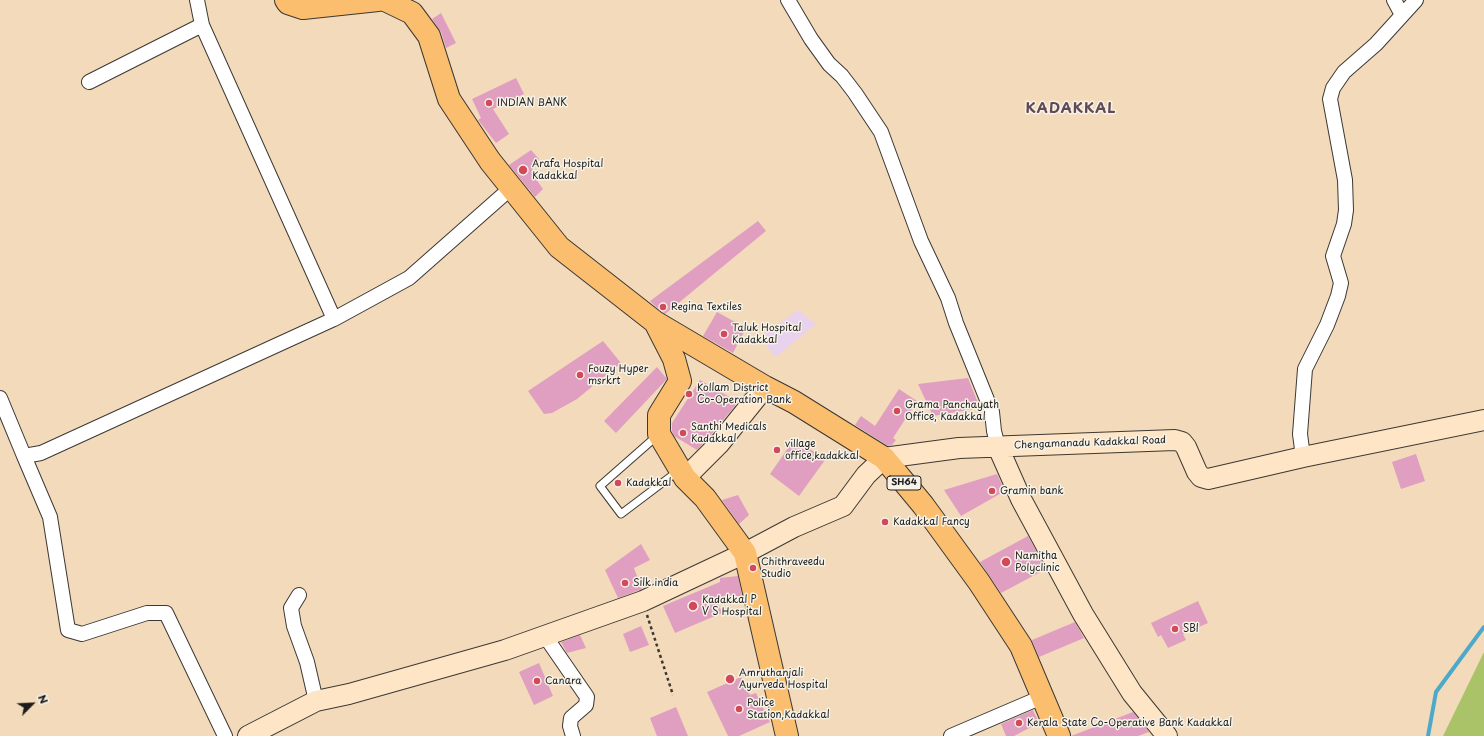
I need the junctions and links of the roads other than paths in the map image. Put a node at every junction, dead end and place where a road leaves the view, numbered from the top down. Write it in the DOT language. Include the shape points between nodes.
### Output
graph roads {
  1 [pos="197,0"];
  2 [pos="286,0"];
  3 [pos="378,0"];
  4 [pos="385,0"];
  5 [pos="788,0"];
  6 [pos="1394,0"];
  7 [pos="1416,0"];
  8 [pos="1402,15"];
  9 [pos="202,24"];
  10 [pos="89,82"];
  11 [pos="511,188"];
  12 [pos="334,319"];
  13 [pos="655,322"];
  14 [pos="765,387"];
  15 [pos="0,398"];
  16 [pos="1484,420"];
  17 [pos="659,434"];
  18 [pos="998,446"];
  19 [pos="24,456"];
  20 [pos="1303,457"];
  21 [pos="884,458"];
  22 [pos="683,474"];
  23 [pos="744,553"];
  24 [pos="299,595"];
  25 [pos="544,636"];
  26 [pos="1042,697"];
  27 [pos="316,701"];
  28 [pos="225,736"];
  29 [pos="248,736"];
  30 [pos="573,736"];
  31 [pos="787,736"];
  32 [pos="951,736"];
  33 [pos="1059,736"];
  34 [pos="1167,736"];
  1 -- 9 [label="street"];
  2 -- 3 [label="main road" via="303,8"];
  4 -- 11 [label="main road, SH64" via="412,14 429,36 450,99 490,161"];
  5 -- 18 [label="street" via="811,39 855,93 881,132 921,242 948,298 992,412"];
  6 -- 8 [label="street"];
  7 -- 8 [label="street"];
  8 -- 20 [label="street" via="1376,44 1344,72 1333,88 1330,99 1345,180 1344,224 1333,256 1341,283 1327,325 1305,369 1300,434"];
  9 -- 10 [label="street"];
  9 -- 12 [label="street"];
  11 -- 12 [label="street" via="409,278"];
  11 -- 13 [label="main road, SH64" via="559,247"];
  12 -- 19 [label="street" via="41,453"];
  13 -- 14 [label="main road, SH64"];
  13 -- 17 [label="main road" via="674,359 680,381 659,416"];
  14 -- 21 [label="main road, SH64" via="825,420"];
  14 -- 22 [label="street" via="719,444"];
  15 -- 19 [label="street"];
  16 -- 20 [label="street, Chengamanadu Kadakkal Road"];
  17 -- 22 [label="main road"];
  17 -- 22 [label="lane" via="600,486 621,514"];
  18 -- 20 [label="street, Chengamanadu Kadakkal Road" via="1175,440 1182,442 1186,447 1196,472 1208,479"];
  18 -- 21 [label="street, Chengamanadu Kadakkal Road" via="959,448"];
  18 -- 34 [label="street" via="1021,499 1087,620 1132,693"];
  19 -- 28 [label="street" via="50,516 68,630 82,634 147,613 166,613"];
  21 -- 23 [label="street" via="866,475 843,506 794,527"];
  21 -- 26 [label="main road, SH64" via="923,505 980,582 1021,646"];
  22 -- 23 [label="main road" via="705,498"];
  23 -- 25 [label="street" via="643,601"];
  23 -- 31 [label="main road"];
  24 -- 27 [label="street" via="291,608"];
  25 -- 27 [label="street" via="505,650 379,686"];
  25 -- 30 [label="street" via="587,697 586,704 571,718"];
  26 -- 32 [label="street"];
  26 -- 33 [label="main road, SH64"];
  27 -- 29 [label="street"];
}
